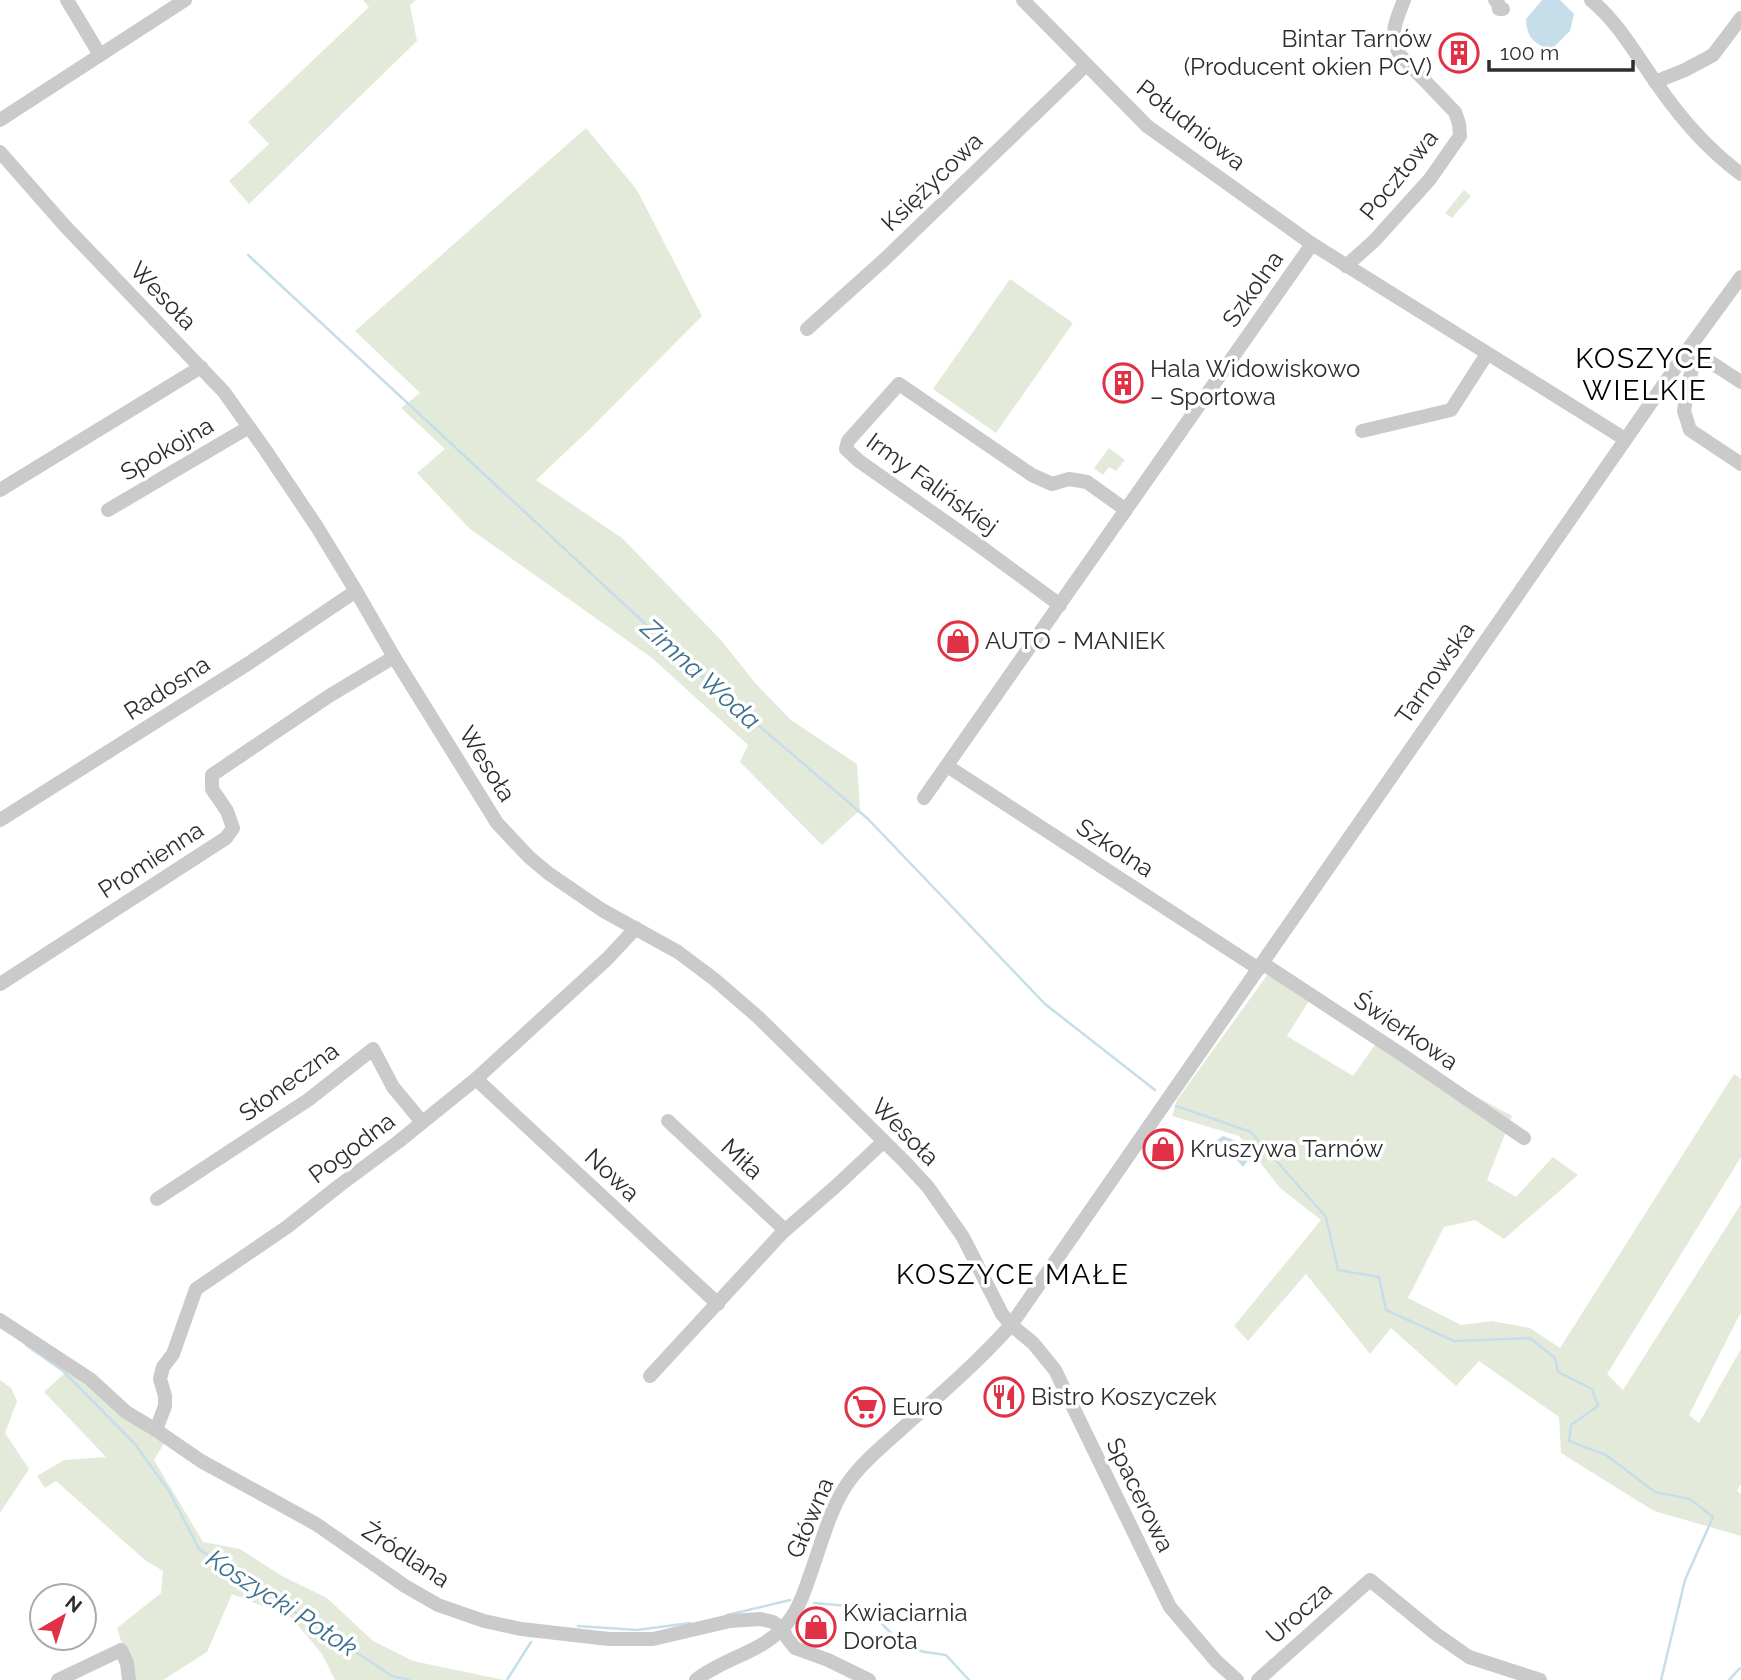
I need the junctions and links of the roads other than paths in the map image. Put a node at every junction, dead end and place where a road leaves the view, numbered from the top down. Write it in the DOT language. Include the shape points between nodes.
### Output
graph roads {
  1 [pos="67,0"];
  2 [pos="185,0"];
  3 [pos="1023,0"];
  4 [pos="1404,0"];
  5 [pos="1594,1"];
  6 [pos="1741,18"];
  7 [pos="100,55"];
  8 [pos="1086,65"];
  9 [pos="1655,82"];
  10 [pos="0,120"];
  11 [pos="0,152"];
  12 [pos="1741,174"];
  13 [pos="1311,244"];
  14 [pos="1346,266"];
  15 [pos="1741,276"];
  16 [pos="807,329"];
  17 [pos="1693,350"];
  18 [pos="1488,354"];
  19 [pos="201,367"];
  20 [pos="1741,382"];
  21 [pos="249,427"];
  22 [pos="1362,431"];
  23 [pos="1625,439"];
  24 [pos="1741,464"];
  25 [pos="0,490"];
  26 [pos="108,510"];
  27 [pos="1126,510"];
  28 [pos="356,591"];
  29 [pos="1060,606"];
  30 [pos="394,657"];
  31 [pos="947,766"];
  32 [pos="923,798"];
  33 [pos="0,820"];
  34 [pos="636,929"];
  35 [pos="1260,966"];
  36 [pos="0,984"];
  37 [pos="476,1079"];
  38 [pos="1169,1097"];
  39 [pos="668,1121"];
  40 [pos="422,1122"];
  41 [pos="1524,1138"];
  42 [pos="883,1142"];
  43 [pos="157,1199"];
  44 [pos="785,1230"];
  45 [pos="718,1304"];
  46 [pos="0,1320"];
  47 [pos="1011,1325"];
  48 [pos="650,1376"];
  49 [pos="156,1430"];
  50 [pos="783,1629"];
  51 [pos="58,1680"];
  52 [pos="129,1680"];
  53 [pos="696,1680"];
  54 [pos="869,1680"];
  55 [pos="1237,1680"];
  56 [pos="1258,1680"];
  57 [pos="1540,1680"];
  1 -- 7 [label="street"];
  2 -- 7 [label="street"];
  3 -- 8 [label="street, Południowa"];
  4 -- 14 [label="street, Pocztowa" via="1393,30 1397,49 1455,113 1460,136 1430,179"];
  5 -- 9 [label="street" via="1616,24"];
  6 -- 9 [label="street" via="1713,54"];
  7 -- 10 [label="street"];
  8 -- 13 [label="street, Południowa" via="1147,126"];
  8 -- 16 [label="street, Księżycowa"];
  9 -- 12 [label="street" via="1698,137"];
  11 -- 19 [label="street, Wesoła"];
  13 -- 14 [label="street, Szkolna"];
  13 -- 27 [label="street, Szkolna"];
  14 -- 18 [label="street, Szkolna"];
  15 -- 17 [label="street, Tarnowska"];
  17 -- 20 [label="street"];
  17 -- 23 [label="street, Tarnowska"];
  17 -- 24 [label="street" via="1684,411 1689,430"];
  18 -- 22 [label="street" via="1451,410"];
  18 -- 23 [label="street, Szkolna"];
  19 -- 21 [label="street, Wesoła"];
  19 -- 25 [label="street"];
  21 -- 26 [label="street, Spokojna"];
  21 -- 28 [label="street, Wesoła"];
  23 -- 35 [label="street, Tarnowska"];
  27 -- 29 [label="street, Szkolna"];
  27 -- 29 [label="street, Irmy Falińskiej" via="1087,482 1069,479 1052,484 1032,475 899,384 848,441 846,449 859,461"];
  28 -- 30 [label="street, Wesoła"];
  28 -- 33 [label="street, Radosna"];
  29 -- 31 [label="street, Szkolna"];
  30 -- 34 [label="street, Wesoła" via="497,823 548,873"];
  30 -- 36 [label="street, Promienna" via="212,775 212,789 233,828 226,838"];
  31 -- 32 [label="street, Szkolna"];
  31 -- 35 [label="street, Szkolna"];
  34 -- 37 [label="street, Pogodna"];
  34 -- 42 [label="street, Wesoła" via="714,979"];
  35 -- 38 [label="street, Tarnowska"];
  35 -- 41 [label="street, Świerkowa"];
  37 -- 40 [label="street, Pogodna"];
  37 -- 45 [label="street, Nowa"];
  38 -- 47 [label="street, Główna"];
  39 -- 44 [label="street, Miła"];
  40 -- 43 [label="street, Słoneczna" via="393,1087 373,1049 307,1100"];
  40 -- 49 [label="street, Pogodna" via="287,1227 196,1289 173,1354 163,1367 160,1379 165,1406"];
  42 -- 44 [label="street"];
  42 -- 47 [label="street, Wesoła" via="928,1187"];
  44 -- 45 [label="street"];
  45 -- 48 [label="street"];
  46 -- 49 [label="street, Źródlana" via="90,1379 126,1412"];
  47 -- 50 [label="street, Główna" via="849,1480 836,1502 803,1598"];
  47 -- 55 [label="street, Spacerowa" via="1055,1370 1170,1607"];
  49 -- 50 [label="street, Źródlana" via="201,1461 345,1542 405,1586 438,1605 484,1621 609,1639 653,1639 730,1621 761,1619"];
  50 -- 53 [label="street, Główna"];
  50 -- 54 [label="street, Źródlana" via="795,1648"];
  51 -- 52 [label="street" via="121,1650"];
  56 -- 57 [label="street, Urocza" via="1370,1580 1469,1657"];
}
